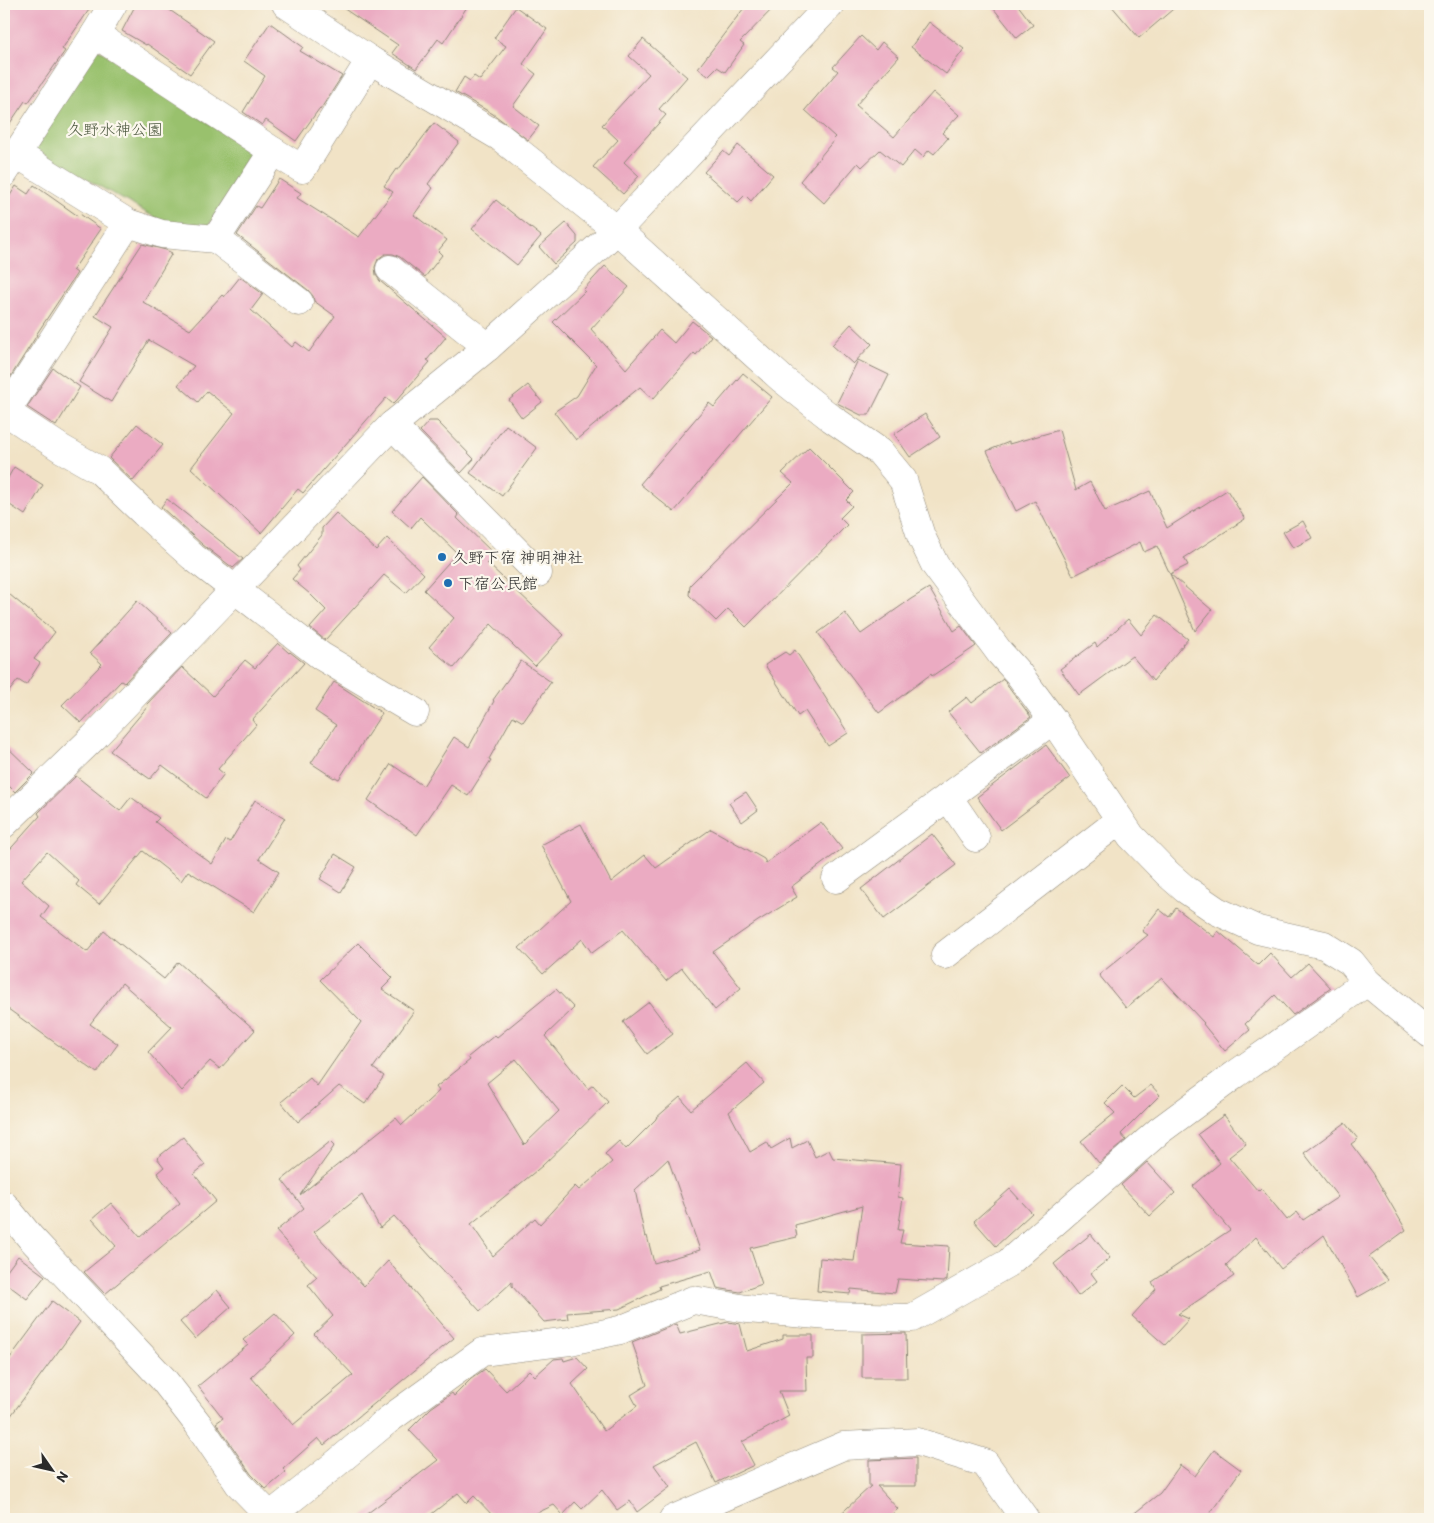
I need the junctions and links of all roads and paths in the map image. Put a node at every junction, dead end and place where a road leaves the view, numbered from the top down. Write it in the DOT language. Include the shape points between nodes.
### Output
graph roads {
  1 [pos="113,4"];
  2 [pos="286,4"];
  3 [pos="830,4"];
  4 [pos="95,34"];
  5 [pos="370,60"];
  6 [pos="273,150"];
  7 [pos="10,163"];
  8 [pos="128,223"];
  9 [pos="617,230"];
  10 [pos="216,239"];
  11 [pos="390,269"];
  12 [pos="299,302"];
  13 [pos="488,347"];
  14 [pos="5,414"];
  15 [pos="392,425"];
  16 [pos="538,573"];
  17 [pos="236,590"];
  18 [pos="415,712"];
  19 [pos="1052,720"];
  20 [pos="948,797"];
  21 [pos="1120,820"];
  22 [pos="4,824"];
  23 [pos="976,838"];
  24 [pos="836,878"];
  25 [pos="944,955"];
  26 [pos="1368,982"];
  27 [pos="1430,1034"];
  28 [pos="4,1205"];
  29 [pos="269,1518"];
  30 [pos="674,1519"];
  31 [pos="1025,1519"];
  1 -- 4 [label="street"];
  2 -- 5 [label="street"];
  3 -- 9 [label="street"];
  4 -- 6 [label="street"];
  4 -- 7 [label="street"];
  5 -- 6 [label="street" via="302,169"];
  5 -- 9 [label="street" via="500,137"];
  6 -- 10 [label="street"];
  7 -- 8 [label="street"];
  8 -- 10 [label="street" via="162,234"];
  8 -- 14 [label="street"];
  9 -- 13 [label="street"];
  9 -- 19 [label="street" via="782,378 880,452 903,480 921,536 935,565"];
  10 -- 12 [label="street"];
  11 -- 13 [label="street"];
  13 -- 15 [label="street"];
  14 -- 17 [label="street" via="99,470 193,557"];
  15 -- 16 [label="street"];
  15 -- 17 [label="street"];
  17 -- 18 [label="street" via="322,656"];
  17 -- 22 [label="street" via="94,737"];
  19 -- 20 [label="street"];
  19 -- 21 [label="street"];
  20 -- 23 [label="street"];
  20 -- 24 [label="street"];
  21 -- 25 [label="street"];
  21 -- 26 [label="street" via="1168,874 1217,911 1258,930 1324,945 1351,962"];
  26 -- 27 [label="street"];
  26 -- 29 [label="street" via="1159,1131 1008,1263 912,1318 829,1316 747,1309 694,1300 620,1330 570,1341 482,1352 388,1420"];
  28 -- 29 [label="street" via="163,1379"];
  30 -- 31 [label="street" via="843,1446 918,1442 985,1463"];
}
